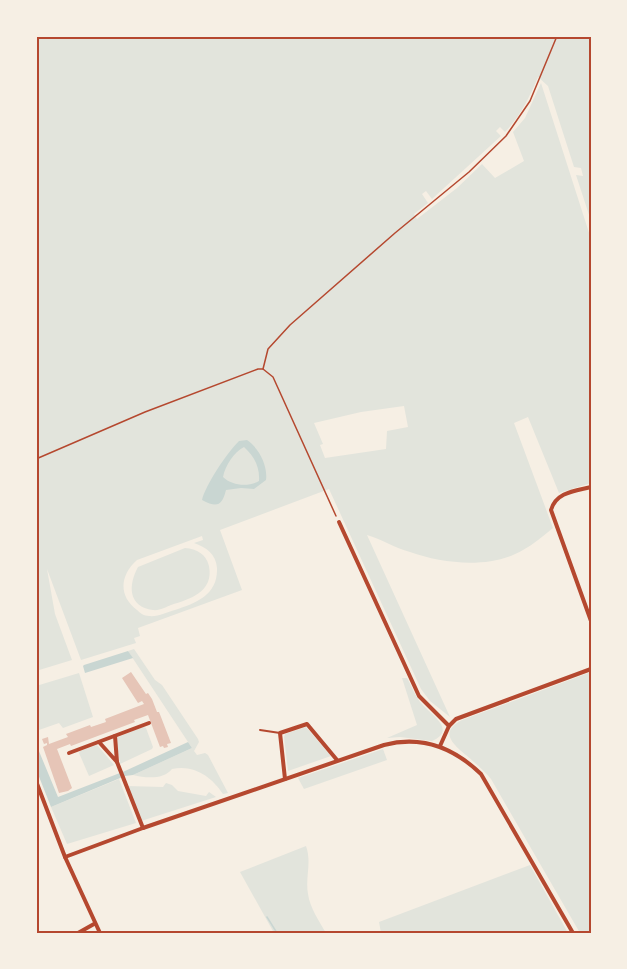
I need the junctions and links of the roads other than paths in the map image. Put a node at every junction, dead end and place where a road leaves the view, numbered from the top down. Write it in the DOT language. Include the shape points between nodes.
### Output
graph roads {
  1 [pos="591,487"];
  2 [pos="339,522"];
  3 [pos="591,621"];
  4 [pos="591,669"];
  5 [pos="149,723"];
  6 [pos="448,726"];
  7 [pos="260,730"];
  8 [pos="280,734"];
  9 [pos="115,736"];
  10 [pos="99,742"];
  11 [pos="440,746"];
  12 [pos="69,753"];
  13 [pos="337,760"];
  14 [pos="117,762"];
  15 [pos="285,779"];
  16 [pos="36,781"];
  17 [pos="143,828"];
  18 [pos="65,857"];
  19 [pos="94,924"];
  20 [pos="78,933"];
  21 [pos="100,933"];
  22 [pos="573,933"];
  1 -- 3 [label="street" via="559,496 551,510"];
  2 -- 6 [label="street" via="419,696"];
  4 -- 6 [label="street" via="456,719"];
  5 -- 9 [label="street"];
  6 -- 11 [label="street"];
  7 -- 8 [label="lane"];
  8 -- 13 [label="street" via="307,724"];
  8 -- 15 [label="street"];
  9 -- 10 [label="street"];
  9 -- 14 [label="street"];
  10 -- 12 [label="street"];
  10 -- 14 [label="street"];
  11 -- 13 [label="street" via="402,741"];
  11 -- 22 [label="street" via="481,774"];
  13 -- 15 [label="street"];
  14 -- 17 [label="street"];
  15 -- 17 [label="street"];
  16 -- 18 [label="street"];
  17 -- 18 [label="street"];
  18 -- 19 [label="street"];
  19 -- 20 [label="street"];
  19 -- 21 [label="street"];
}
